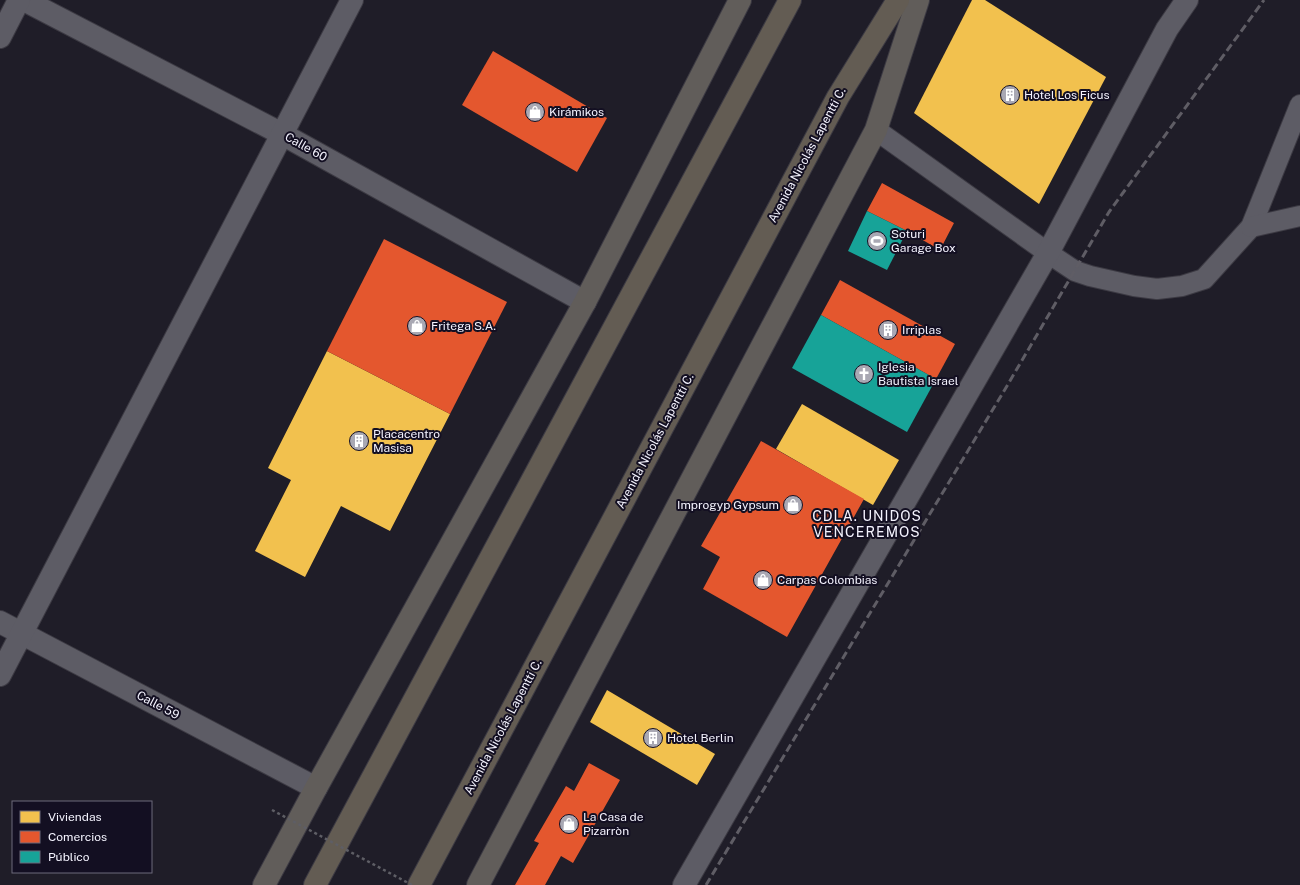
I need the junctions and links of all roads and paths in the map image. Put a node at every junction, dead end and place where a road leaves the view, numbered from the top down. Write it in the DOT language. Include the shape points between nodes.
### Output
graph roads {
  1 [pos="19,0"];
  2 [pos="24,0"];
  3 [pos="352,0"];
  4 [pos="740,0"];
  5 [pos="790,0"];
  6 [pos="898,0"];
  7 [pos="918,0"];
  8 [pos="1187,0"];
  9 [pos="0,37"];
  10 [pos="1300,105"];
  11 [pos="876,130"];
  12 [pos="282,134"];
  13 [pos="1300,216"];
  14 [pos="1251,227"];
  15 [pos="1048,253"];
  16 [pos="584,302"];
  17 [pos="0,622"];
  18 [pos="21,633"];
  19 [pos="0,675"];
  20 [pos="316,788"];
  21 [pos="272,810"];
  22 [pos="264,885"];
  23 [pos="315,885"];
  24 [pos="412,885"];
  25 [pos="419,885"];
  26 [pos="478,885"];
  27 [pos="684,885"];
  1 -- 9 [label="street"];
  2 -- 12 [label="street, Calle 60"];
  3 -- 12 [label="street"];
  4 -- 16 [label="main road"];
  5 -- 23 [label="highway"];
  6 -- 25 [label="highway, Avenida Nicolás Lapentti C." via="838,97"];
  7 -- 11 [label="main road"];
  8 -- 15 [label="street" via="1167,28"];
  10 -- 14 [label="lane"];
  11 -- 15 [label="lane"];
  11 -- 26 [label="main road"];
  12 -- 16 [label="street, Calle 60"];
  12 -- 18 [label="street"];
  13 -- 14 [label="lane"];
  14 -- 15 [label="lane" via="1204,279 1182,286 1158,289 1090,276 1076,271"];
  15 -- 27 [label="street"];
  16 -- 20 [label="main road"];
  17 -- 18 [label="street, Calle 59"];
  18 -- 19 [label="street"];
  18 -- 20 [label="street, Calle 59"];
  20 -- 22 [label="main road"];
  21 -- 24 [label="path, bridge"];
}
